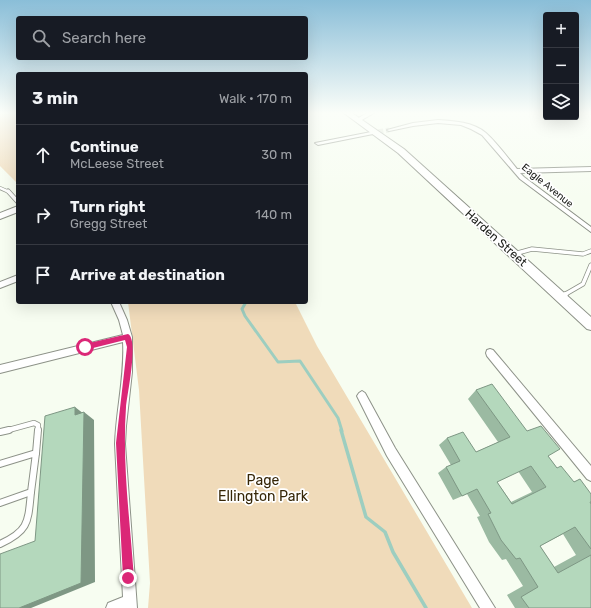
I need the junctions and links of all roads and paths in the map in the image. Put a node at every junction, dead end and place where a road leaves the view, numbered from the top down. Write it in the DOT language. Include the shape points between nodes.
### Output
graph roads {
  1 [pos="326,141"];
  2 [pos="388,141"];
  3 [pos="490,141"];
  4 [pos="318,143"];
  5 [pos="591,169"];
  6 [pos="516,171"];
  7 [pos="0,188"];
  8 [pos="16,200"];
  9 [pos="16,210"];
  10 [pos="0,216"];
  11 [pos="591,230"];
  12 [pos="591,251"];
  13 [pos="514,254"];
  14 [pos="591,265"];
  15 [pos="16,279"];
  16 [pos="0,286"];
  17 [pos="561,297"];
  18 [pos="116,304"];
  19 [pos="591,325"];
  20 [pos="128,337"];
  21 [pos="490,353"];
  22 [pos="0,369"];
  23 [pos="362,396"];
  24 [pos="0,432"];
  25 [pos="36,453"];
  26 [pos="0,464"];
  27 [pos="591,475"];
  28 [pos="31,492"];
  29 [pos="0,503"];
  30 [pos="0,544"];
  31 [pos="130,605"];
  32 [pos="113,608"];
  33 [pos="488,608"];
  1 -- 4 [label="street"];
  2 -- 13 [label="main road, Harden Street"];
  3 -- 6 [label="street, Eagle Avenue"];
  5 -- 6 [label="street"];
  6 -- 11 [label="street, Eagle Avenue"];
  7 -- 8 [label="lane" via="8,191"];
  9 -- 10 [label="main road"];
  12 -- 13 [label="lane" via="583,254 532,250"];
  13 -- 17 [label="main road, Harden Street"];
  14 -- 17 [label="lane" via="583,284"];
  15 -- 16 [label="street"];
  17 -- 19 [label="main road, Harden Street"];
  18 -- 20 [label="street"];
  20 -- 22 [label="street"];
  20 -- 31 [label="street" via="130,347 120,443"];
  21 -- 27 [label="street"];
  23 -- 33 [label="street" via="391,452"];
  24 -- 25 [label="lane" via="34,423 38,425"];
  25 -- 26 [label="lane"];
  25 -- 28 [label="lane"];
  28 -- 29 [label="lane"];
  28 -- 30 [label="lane" via="27,526 18,537"];
  31 -- 32 [label="street"];
}
